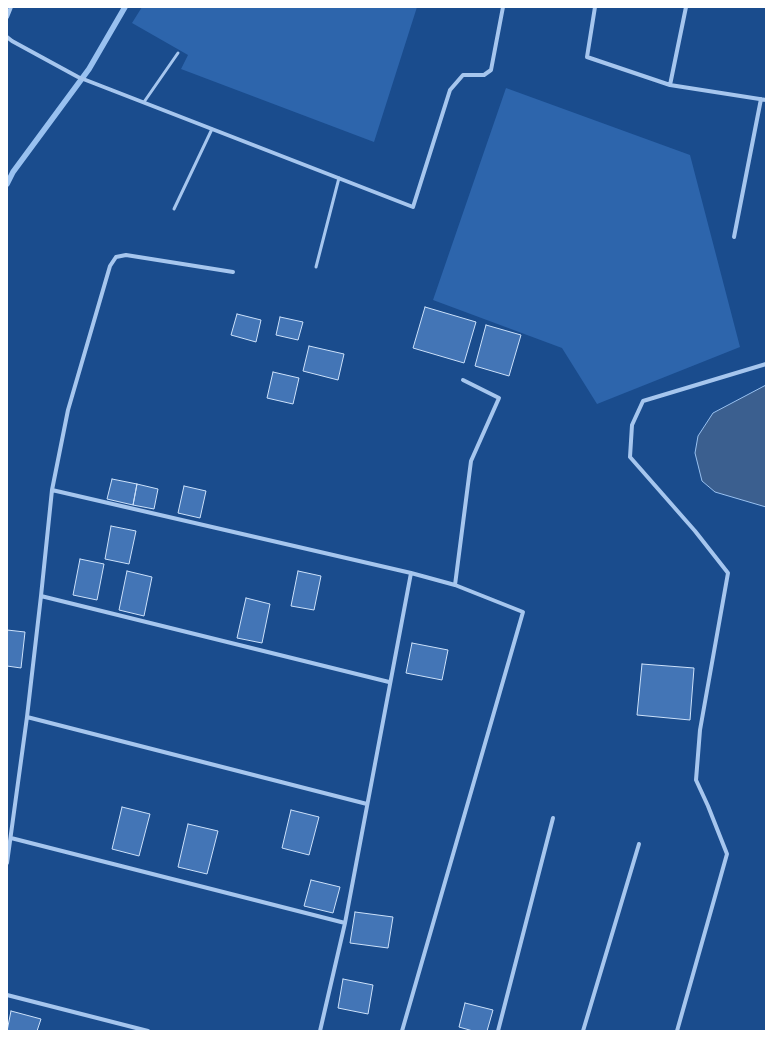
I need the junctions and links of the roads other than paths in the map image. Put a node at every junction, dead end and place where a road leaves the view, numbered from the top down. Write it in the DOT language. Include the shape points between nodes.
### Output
graph roads {
  1 [pos="10,7"];
  2 [pos="503,7"];
  3 [pos="595,7"];
  4 [pos="686,7"];
  5 [pos="7,17"];
  6 [pos="7,37"];
  7 [pos="178,53"];
  8 [pos="670,85"];
  9 [pos="764,99"];
  10 [pos="144,102"];
  11 [pos="212,129"];
  12 [pos="339,178"];
  13 [pos="174,209"];
  14 [pos="734,237"];
  15 [pos="316,267"];
  16 [pos="233,272"];
  17 [pos="766,364"];
  18 [pos="463,380"];
  19 [pos="52,490"];
  20 [pos="411,573"];
  21 [pos="455,585"];
  22 [pos="41,596"];
  23 [pos="390,682"];
  24 [pos="27,717"];
  25 [pos="367,804"];
  26 [pos="553,818"];
  27 [pos="11,838"];
  28 [pos="639,844"];
  29 [pos="7,863"];
  30 [pos="345,923"];
  31 [pos="7,995"];
  32 [pos="148,1031"];
  33 [pos="320,1031"];
  34 [pos="402,1031"];
  35 [pos="498,1031"];
  36 [pos="583,1031"];
  37 [pos="677,1031"];
  1 -- 5 [label="street"];
  2 -- 12 [label="street" via="491,70 484,75 464,75 450,90 414,207"];
  3 -- 8 [label="street" via="587,57"];
  4 -- 8 [label="street"];
  6 -- 10 [label="street" via="78,77"];
  7 -- 10 [label="lane"];
  8 -- 9 [label="street"];
  9 -- 14 [label="street"];
  10 -- 11 [label="street"];
  11 -- 12 [label="street"];
  11 -- 13 [label="lane"];
  12 -- 15 [label="lane"];
  16 -- 19 [label="street" via="126,255 116,257 110,266 68,410"];
  17 -- 37 [label="street" via="643,401 632,425 630,457 728,573 700,730 696,780 726,854"];
  18 -- 21 [label="street" via="499,398 471,461"];
  19 -- 20 [label="street"];
  19 -- 22 [label="street"];
  20 -- 21 [label="street"];
  20 -- 23 [label="street"];
  21 -- 34 [label="street" via="523,612"];
  22 -- 23 [label="street"];
  22 -- 24 [label="street"];
  23 -- 25 [label="street"];
  24 -- 25 [label="street"];
  24 -- 27 [label="street"];
  25 -- 30 [label="street"];
  26 -- 35 [label="street"];
  27 -- 29 [label="street"];
  27 -- 30 [label="street"];
  28 -- 36 [label="street"];
  30 -- 33 [label="street"];
  31 -- 32 [label="street"];
}
